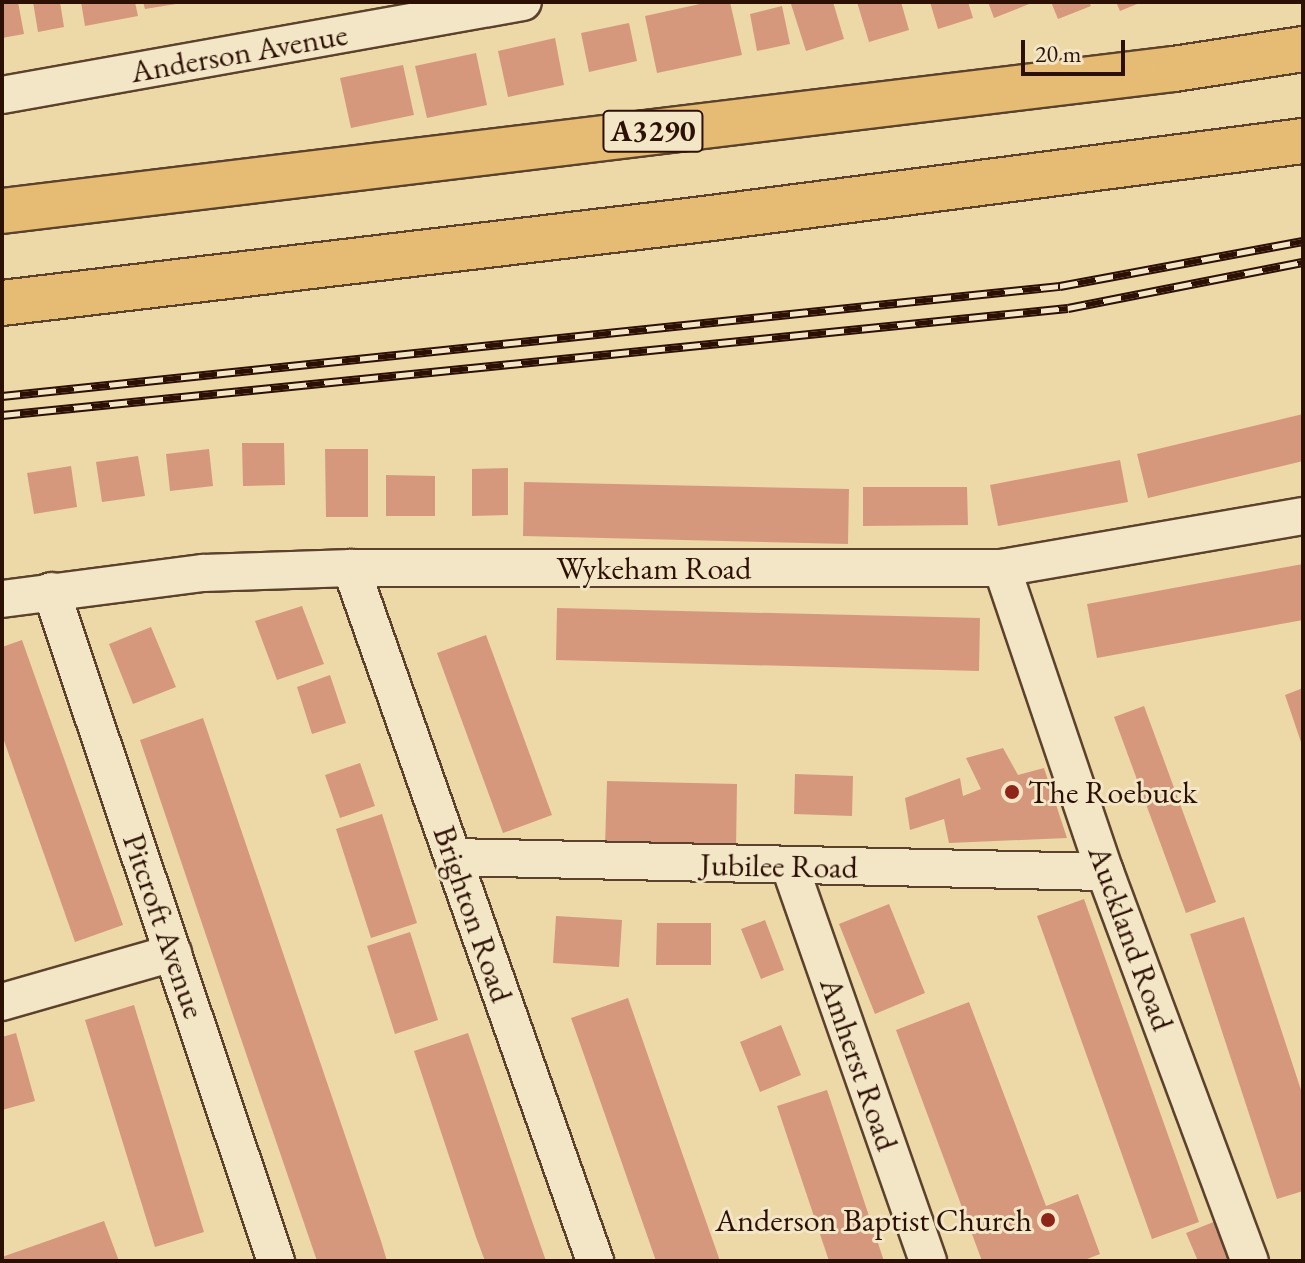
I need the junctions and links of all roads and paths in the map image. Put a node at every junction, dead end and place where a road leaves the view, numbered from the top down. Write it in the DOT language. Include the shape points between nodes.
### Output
graph roads {
  1 [pos="523,2"];
  2 [pos="1303,49"];
  3 [pos="2,95"];
  4 [pos="1303,141"];
  5 [pos="2,211"];
  6 [pos="2,303"];
  7 [pos="1303,516"];
  8 [pos="351,568"];
  9 [pos="1002,568"];
  10 [pos="51,591"];
  11 [pos="2,599"];
  12 [pos="453,857"];
  13 [pos="790,867"];
  14 [pos="1105,872"];
  15 [pos="173,953"];
  16 [pos="2,1002"];
  17 [pos="276,1261"];
  18 [pos="595,1261"];
  19 [pos="928,1261"];
  20 [pos="1250,1261"];
  1 -- 3 [label="street, Anderson Avenue"];
  2 -- 5 [label="main road, A3290"];
  4 -- 6 [label="main road" via="1119,168"];
  7 -- 9 [label="street, Wykeham Road"];
  8 -- 9 [label="street, Wykeham Road"];
  8 -- 10 [label="street, Wykeham Road" via="203,573"];
  8 -- 12 [label="street, Brighton Road"];
  9 -- 14 [label="street, Auckland Road"];
  10 -- 11 [label="street, Wykeham Road"];
  10 -- 15 [label="street, Pitcroft Avenue"];
  12 -- 13 [label="street, Jubilee Road"];
  12 -- 18 [label="street, Brighton Road"];
  13 -- 14 [label="street, Jubilee Road"];
  13 -- 19 [label="street, Amherst Road"];
  14 -- 20 [label="street, Auckland Road"];
  15 -- 16 [label="street"];
  15 -- 17 [label="street, Pitcroft Avenue"];
}
